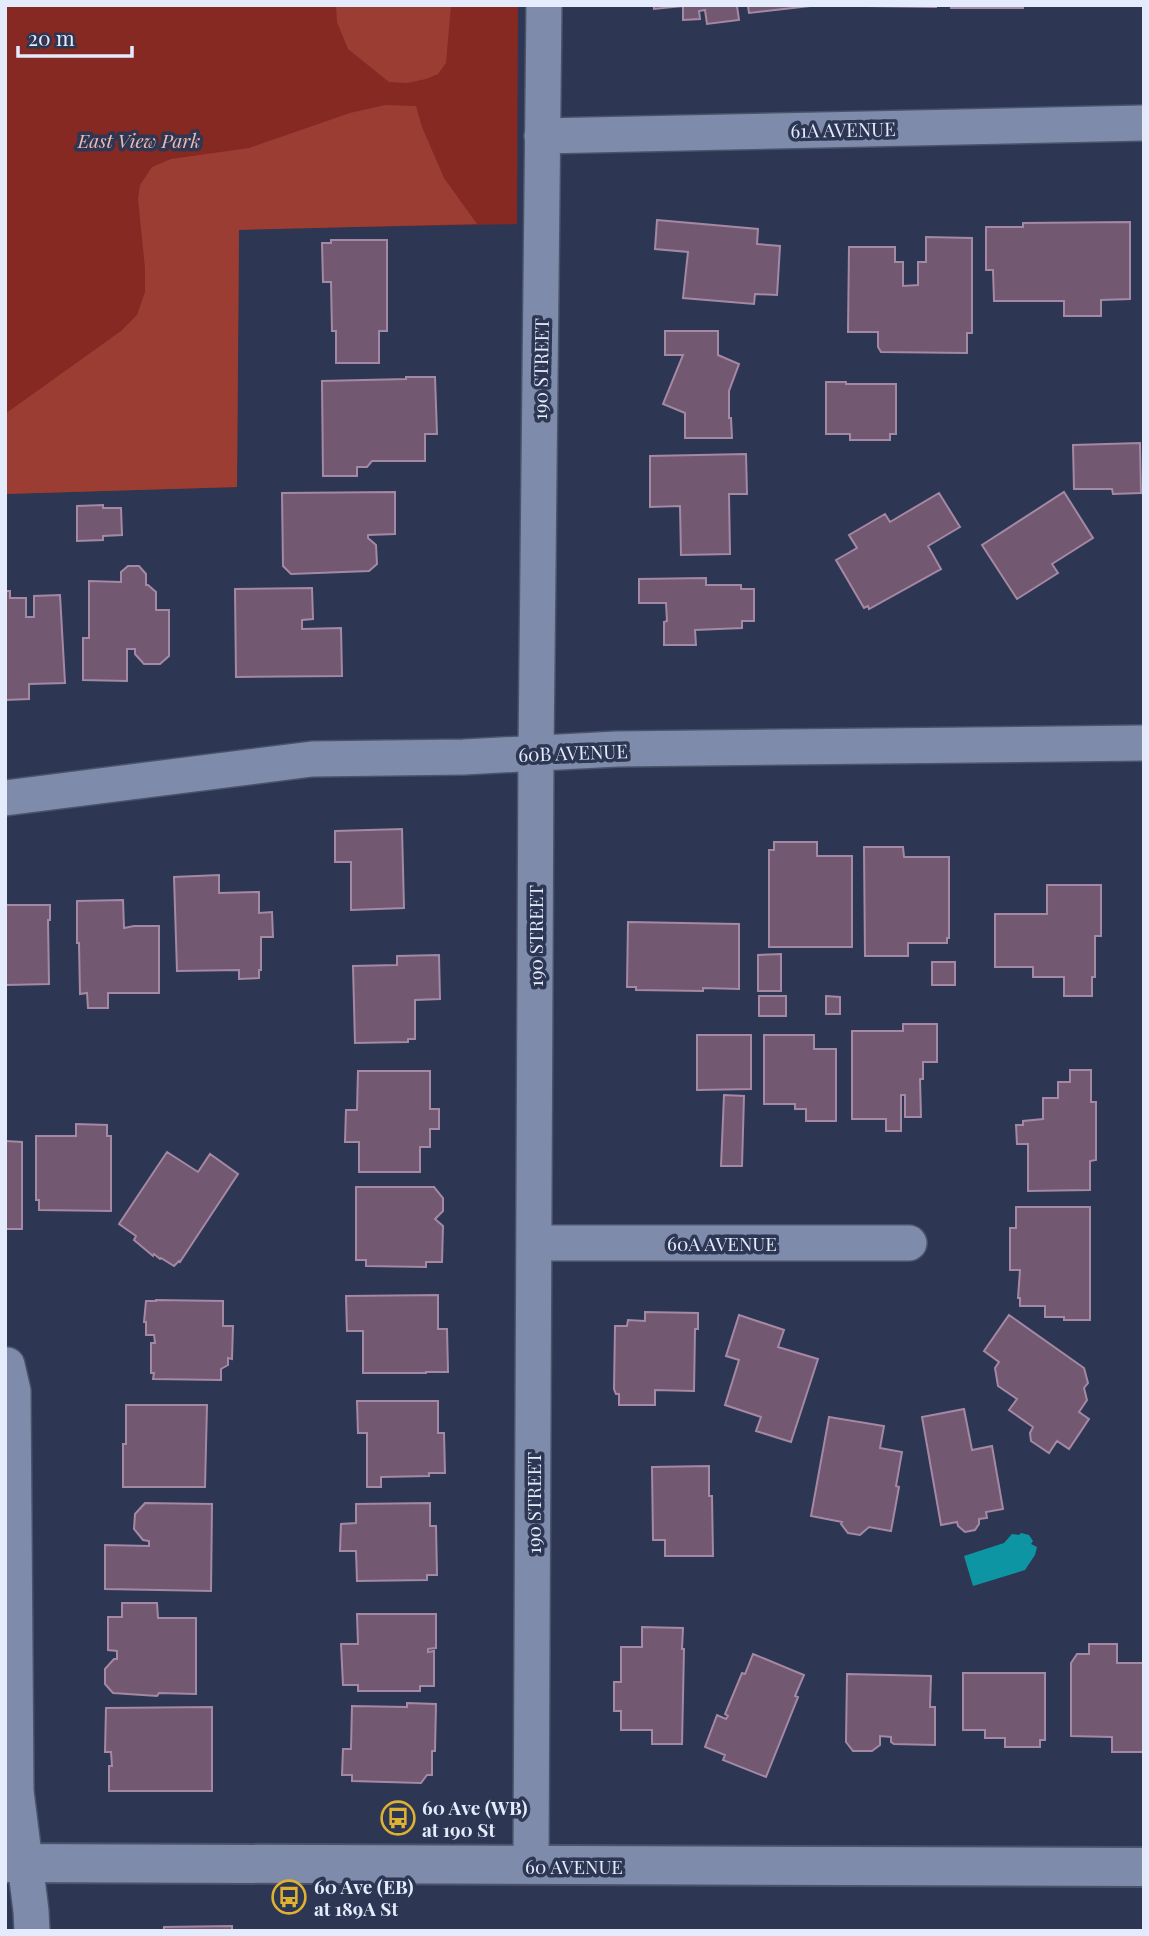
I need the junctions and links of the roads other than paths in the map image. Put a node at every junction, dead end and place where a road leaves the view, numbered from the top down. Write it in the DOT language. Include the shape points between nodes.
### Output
graph roads {
  1 [pos="544,5"];
  2 [pos="1144,122"];
  3 [pos="542,136"];
  4 [pos="1144,743"];
  5 [pos="536,752"];
  6 [pos="5,798"];
  7 [pos="534,1243"];
  8 [pos="909,1244"];
  9 [pos="6,1365"];
  10 [pos="15,1863"];
  11 [pos="531,1866"];
  12 [pos="1144,1867"];
  13 [pos="32,1931"];
  1 -- 3 [label="street, 190 STREET"];
  2 -- 3 [label="street, 61A AVENUE"];
  3 -- 5 [label="street, 190 STREET"];
  4 -- 5 [label="street, 60B AVENUE"];
  5 -- 6 [label="street, 60B AVENUE" via="312,759"];
  5 -- 7 [label="street, 190 STREET"];
  7 -- 8 [label="street, 60A AVENUE"];
  7 -- 11 [label="street, 190 STREET"];
  9 -- 10 [label="street" via="13,1391"];
  10 -- 11 [label="street, 60 AVENUE"];
  10 -- 13 [label="street" via="32,1911"];
  11 -- 12 [label="street, 60 AVENUE"];
}
